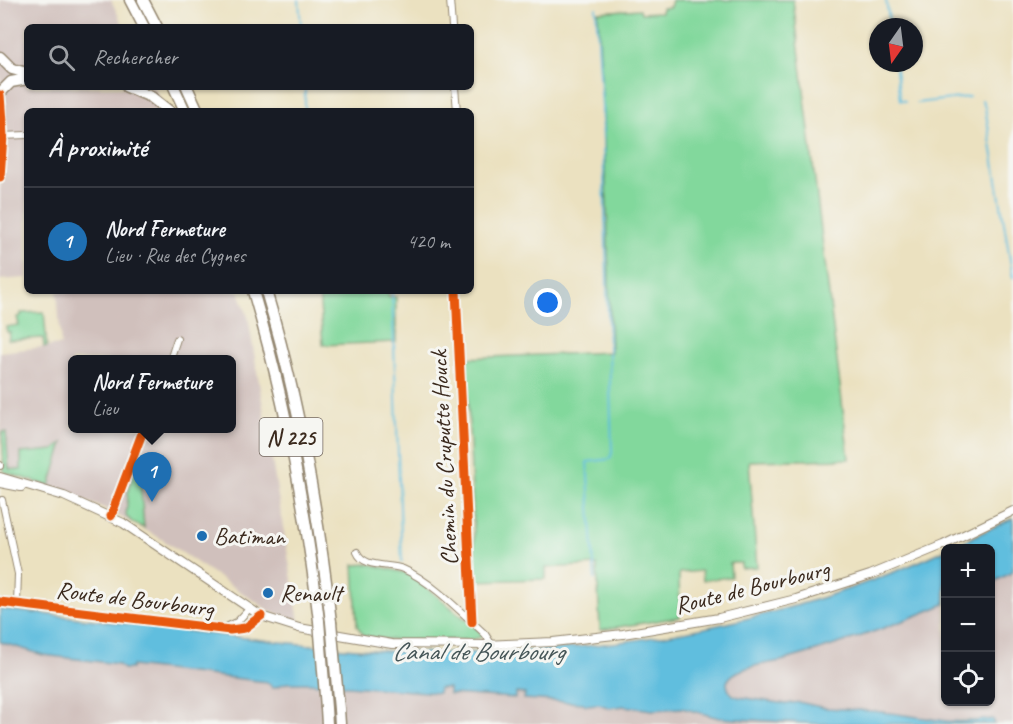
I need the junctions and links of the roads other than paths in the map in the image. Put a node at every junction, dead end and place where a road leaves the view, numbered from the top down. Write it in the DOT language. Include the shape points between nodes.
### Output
graph roads {
  1 [pos="124,0"];
  2 [pos="130,0"];
  3 [pos="142,0"];
  4 [pos="450,0"];
  5 [pos="136,24"];
  6 [pos="142,24"];
  7 [pos="155,24"];
  8 [pos="452,24"];
  9 [pos="0,57"];
  10 [pos="0,68"];
  11 [pos="24,72"];
  12 [pos="24,78"];
  13 [pos="24,80"];
  14 [pos="134,90"];
  15 [pos="175,90"];
  16 [pos="188,90"];
  17 [pos="455,90"];
  18 [pos="0,94"];
  19 [pos="166,108"];
  20 [pos="184,108"];
  21 [pos="197,108"];
  22 [pos="457,108"];
  23 [pos="2,133"];
  24 [pos="24,135"];
  25 [pos="0,177"];
  26 [pos="254,294"];
  27 [pos="267,294"];
  28 [pos="456,294"];
  29 [pos="177,339"];
  30 [pos="172,355"];
  31 [pos="142,433"];
  32 [pos="0,477"];
  33 [pos="0,483"];
  34 [pos="2,500"];
  35 [pos="93,508"];
  36 [pos="1013,511"];
  37 [pos="111,516"];
  38 [pos="357,552"];
  39 [pos="0,602"];
  40 [pos="18,604"];
  41 [pos="249,609"];
  42 [pos="261,616"];
  43 [pos="472,622"];
  44 [pos="217,628"];
  45 [pos="489,645"];
  46 [pos="327,724"];
  47 [pos="340,724"];
  1 -- 5 [label="highway"];
  2 -- 6 [label="highway"];
  3 -- 7 [label="highway"];
  4 -- 8 [label="street"];
  9 -- 11 [label="highway" via="12,69"];
  10 -- 12 [label="highway"];
  13 -- 18 [label="highway" via="9,84"];
  14 -- 19 [label="highway"];
  15 -- 20 [label="highway"];
  16 -- 21 [label="highway"];
  17 -- 22 [label="street"];
  18 -- 23 [label="main road"];
  23 -- 24 [label="street"];
  23 -- 25 [label="main road"];
  26 -- 46 [label="highway, N 225, bridge" via="296,460 307,527"];
  27 -- 47 [label="highway, N 225, bridge" via="310,467"];
  28 -- 43 [label="street, Chemin du Cruputte Houck"];
  29 -- 30 [label="street"];
  31 -- 37 [label="street"];
  32 -- 35 [label="main road"];
  33 -- 35 [label="main road"];
  34 -- 40 [label="street" via="19,579"];
  35 -- 37 [label="main road, Route de Bourbourg"];
  36 -- 45 [label="main road, Route de Bourbourg" via="887,568 770,606 614,635"];
  37 -- 41 [label="main road, Route de Bourbourg"];
  38 -- 43 [label="street" via="365,561 413,574"];
  39 -- 40 [label="street, Route de Bourbourg"];
  40 -- 44 [label="street, Route de Bourbourg"];
  41 -- 42 [label="main road, Route de Bourbourg"];
  41 -- 44 [label="street, Route de Bourbourg" via="232,626"];
  42 -- 44 [label="street, Route de Bourbourg" via="241,629"];
  42 -- 45 [label="main road, Route de Bourbourg" via="299,628 382,643"];
  43 -- 45 [label="street" via="488,636"];
}
